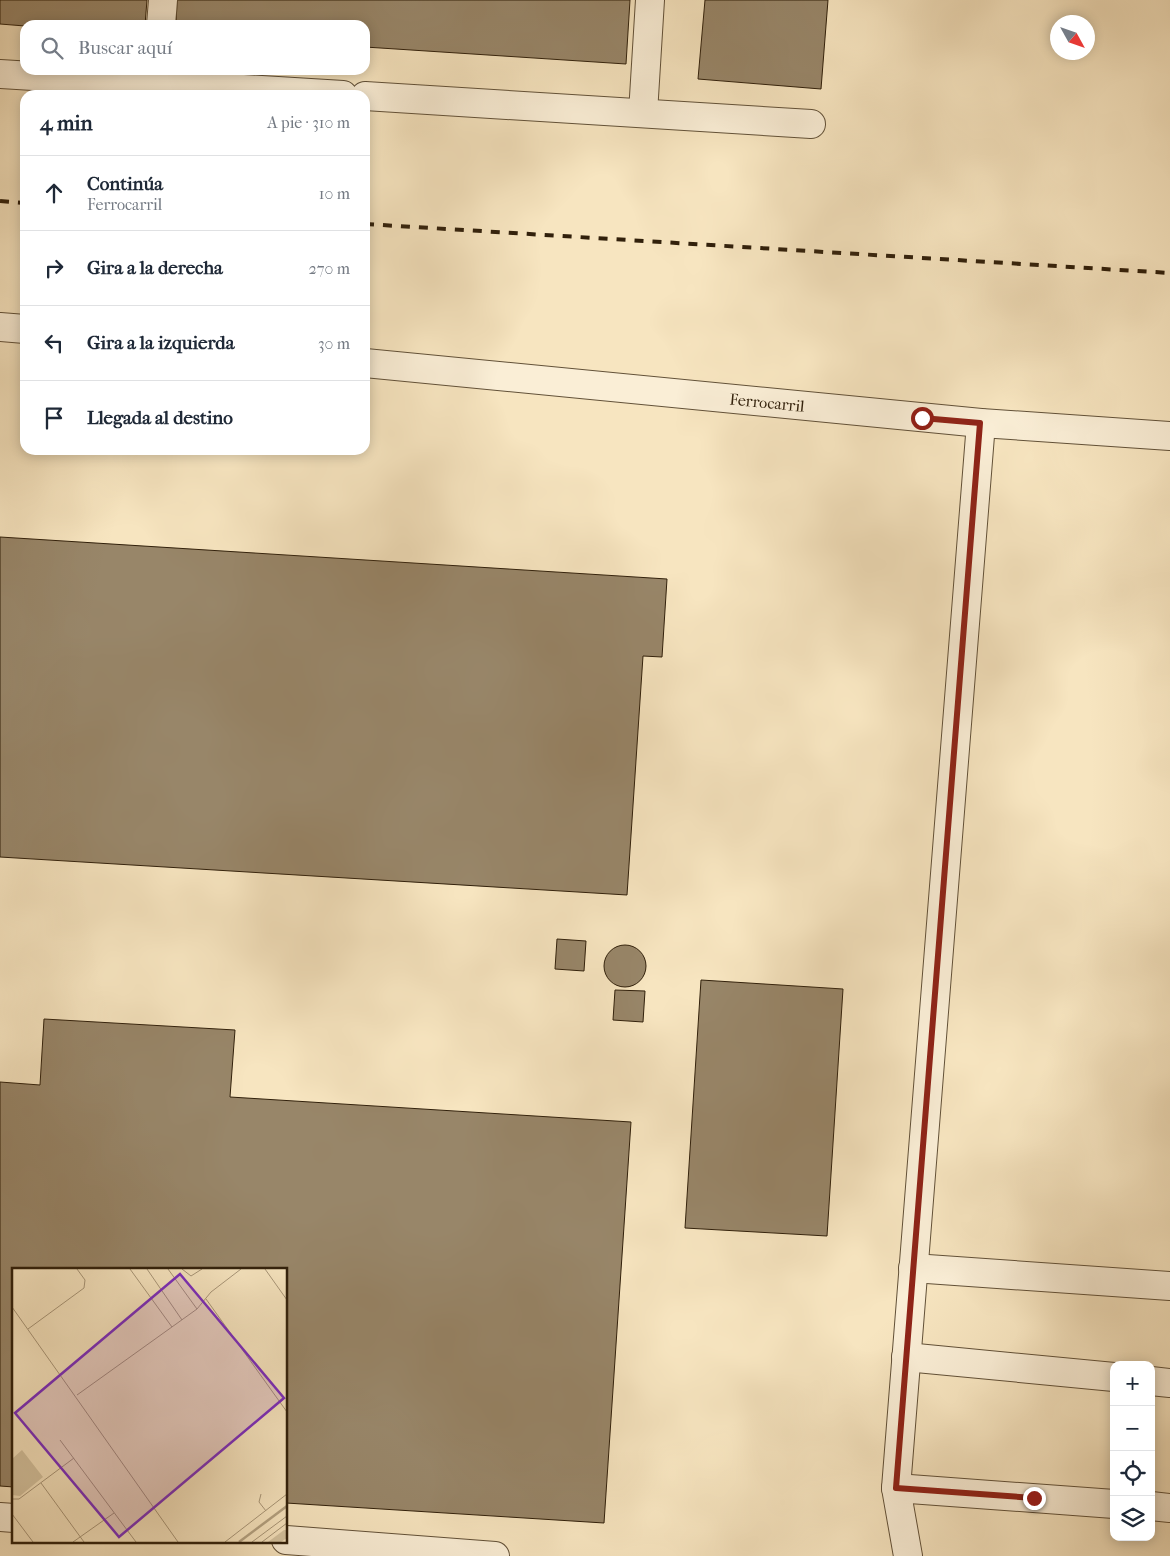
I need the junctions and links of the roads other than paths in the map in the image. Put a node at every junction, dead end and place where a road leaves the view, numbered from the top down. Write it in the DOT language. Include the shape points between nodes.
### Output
graph roads {
  1 [pos="163,0"];
  2 [pos="650,0"];
  3 [pos="161,20"];
  4 [pos="0,74"];
  5 [pos="20,74"];
  6 [pos="53,75"];
  7 [pos="158,77"];
  8 [pos="292,90"];
  9 [pos="370,96"];
  10 [pos="643,113"];
  11 [pos="811,124"];
  12 [pos="0,327"];
  13 [pos="20,329"];
  14 [pos="370,362"];
  15 [pos="980,423"];
  16 [pos="1170,436"];
  17 [pos="913,1268"];
  18 [pos="1170,1286"];
  19 [pos="906,1358"];
  20 [pos="1110,1377"];
  21 [pos="1155,1381"];
  22 [pos="1170,1383"];
  23 [pos="896,1488"];
  24 [pos="1110,1504"];
  25 [pos="1155,1506"];
  26 [pos="1170,1508"];
  27 [pos="288,1540"];
  28 [pos="495,1556"];
  29 [pos="908,1556"];
  1 -- 3 [label="street"];
  2 -- 10 [label="street"];
  4 -- 5 [label="street"];
  6 -- 7 [label="street"];
  7 -- 8 [label="street"];
  9 -- 10 [label="street"];
  10 -- 11 [label="street"];
  12 -- 13 [label="street"];
  14 -- 15 [label="street, Ferrocarril"];
  15 -- 16 [label="street, Ferrocarril"];
  15 -- 17 [label="street"];
  17 -- 18 [label="street"];
  17 -- 19 [label="street"];
  19 -- 20 [label="street"];
  19 -- 23 [label="street"];
  21 -- 22 [label="street"];
  23 -- 24 [label="street"];
  23 -- 29 [label="street"];
  25 -- 26 [label="street"];
  27 -- 28 [label="street"];
}
